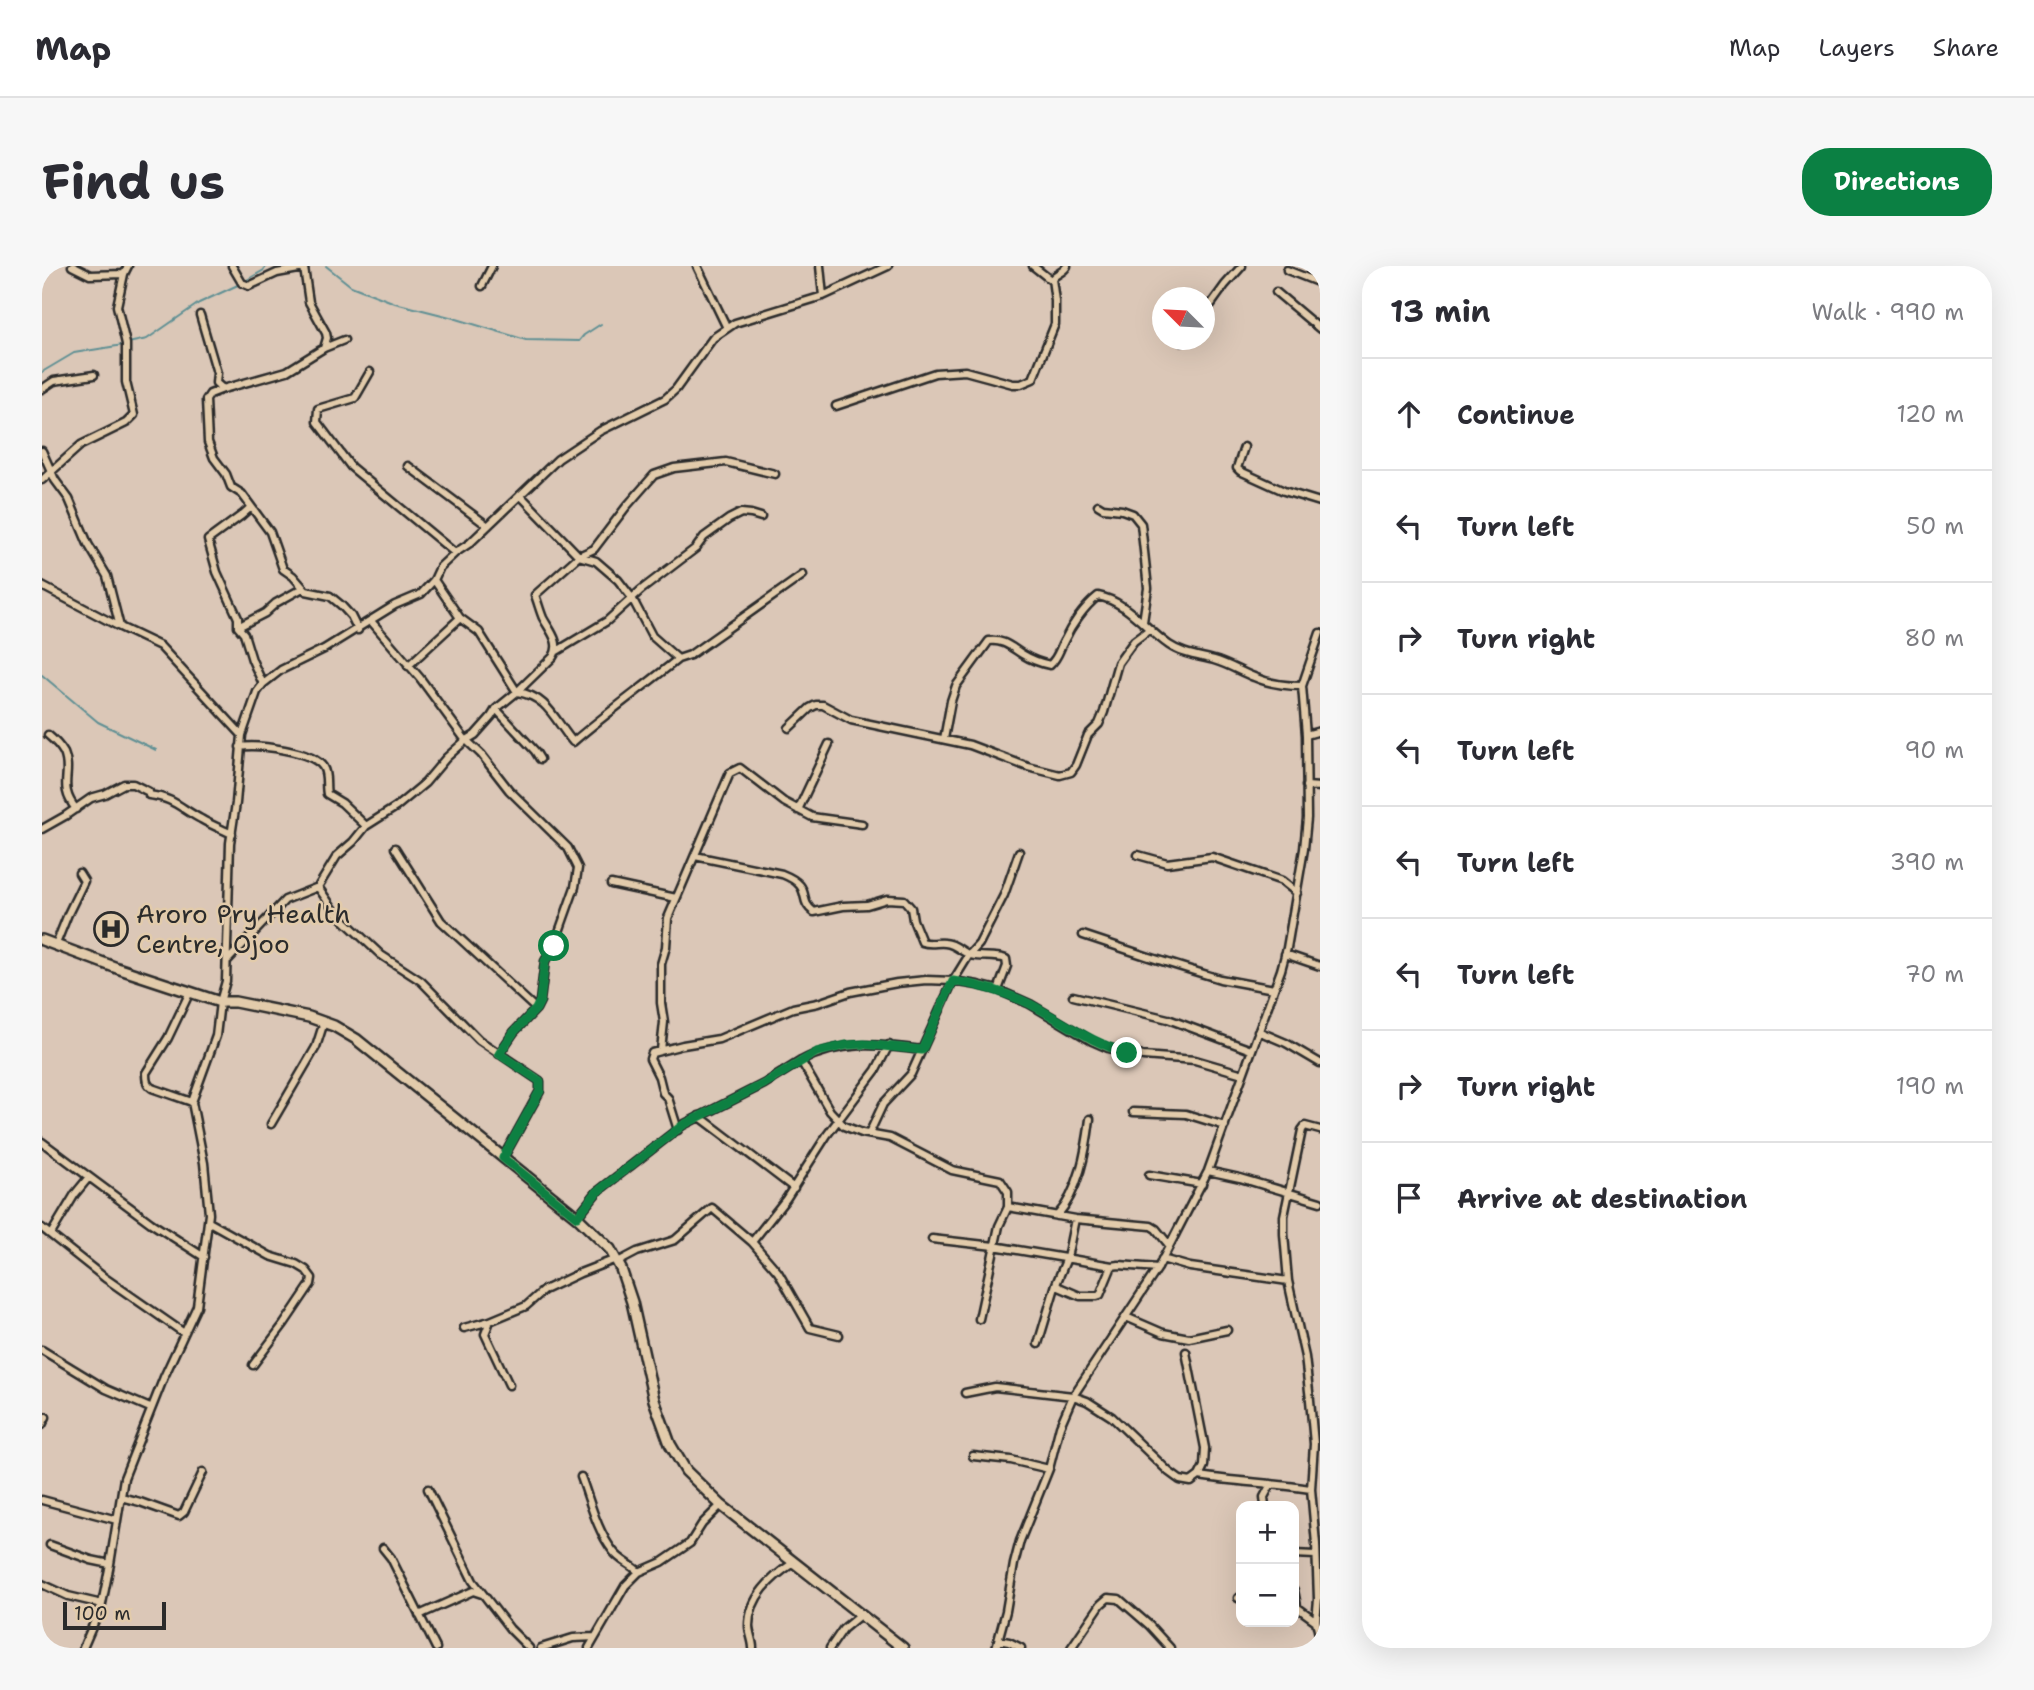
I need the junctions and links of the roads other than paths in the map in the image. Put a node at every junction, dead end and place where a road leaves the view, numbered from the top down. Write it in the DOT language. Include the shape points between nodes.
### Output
graph roads {
  1 [pos="72,266"];
  2 [pos="128,266"];
  3 [pos="232,266"];
  4 [pos="492,266"];
  5 [pos="697,266"];
  6 [pos="820,266"];
  7 [pos="888,266"];
  8 [pos="1033,266"];
  9 [pos="1067,266"];
  10 [pos="1242,266"];
  11 [pos="1286,267"];
  12 [pos="124,274"];
  13 [pos="1053,279"];
  14 [pos="1320,283"];
  15 [pos="482,286"];
  16 [pos="1276,292"];
  17 [pos="823,296"];
  18 [pos="1215,300"];
  19 [pos="200,315"];
  20 [pos="727,328"];
  21 [pos="1320,329"];
  22 [pos="344,340"];
  23 [pos="324,348"];
  24 [pos="370,372"];
  25 [pos="94,375"];
  26 [pos="42,389"];
  27 [pos="223,389"];
  28 [pos="836,406"];
  29 [pos="1244,447"];
  30 [pos="42,451"];
  31 [pos="408,466"];
  32 [pos="51,471"];
  33 [pos="775,474"];
  34 [pos="42,480"];
  35 [pos="520,495"];
  36 [pos="1320,502"];
  37 [pos="1098,505"];
  38 [pos="251,507"];
  39 [pos="761,517"];
  40 [pos="488,526"];
  41 [pos="455,553"];
  42 [pos="579,556"];
  43 [pos="803,575"];
  44 [pos="434,580"];
  45 [pos="42,586"];
  46 [pos="303,588"];
  47 [pos="632,598"];
  48 [pos="460,618"];
  49 [pos="371,621"];
  50 [pos="1143,622"];
  51 [pos="238,627"];
  52 [pos="120,628"];
  53 [pos="358,629"];
  54 [pos="1150,629"];
  55 [pos="1320,632"];
  56 [pos="557,651"];
  57 [pos="1311,657"];
  58 [pos="1320,658"];
  59 [pos="678,659"];
  60 [pos="408,666"];
  61 [pos="264,684"];
  62 [pos="1302,686"];
  63 [pos="517,692"];
  64 [pos="496,709"];
  65 [pos="789,727"];
  66 [pos="1320,731"];
  67 [pos="48,735"];
  68 [pos="242,735"];
  69 [pos="1306,735"];
  70 [pos="944,739"];
  71 [pos="467,740"];
  72 [pos="829,744"];
  73 [pos="240,747"];
  74 [pos="540,759"];
  75 [pos="1306,786"];
  76 [pos="1320,787"];
  77 [pos="76,809"];
  78 [pos="798,810"];
  79 [pos="862,824"];
  80 [pos="366,826"];
  81 [pos="42,829"];
  82 [pos="233,834"];
  83 [pos="395,848"];
  84 [pos="1018,852"];
  85 [pos="1138,855"];
  86 [pos="695,856"];
  87 [pos="79,873"];
  88 [pos="611,884"];
  89 [pos="318,887"];
  90 [pos="1297,893"];
  91 [pos="676,898"];
  92 [pos="1083,934"];
  93 [pos="42,940"];
  94 [pos="56,944"];
  95 [pos="1285,954"];
  96 [pos="969,955"];
  97 [pos="228,960"];
  98 [pos="1320,967"];
  99 [pos="953,981"];
  100 [pos="1274,989"];
  101 [pos="187,990"];
  102 [pos="998,990"];
  103 [pos="1073,996"];
  104 [pos="220,1002"];
  105 [pos="536,1009"];
  106 [pos="324,1022"];
  107 [pos="1258,1031"];
  108 [pos="889,1045"];
  109 [pos="662,1050"];
  110 [pos="922,1050"];
  111 [pos="1251,1051"];
  112 [pos="499,1054"];
  113 [pos="801,1061"];
  114 [pos="1320,1063"];
  115 [pos="1243,1074"];
  116 [pos="192,1101"];
  117 [pos="1133,1112"];
  118 [pos="699,1116"];
  119 [pos="1090,1119"];
  120 [pos="837,1121"];
  121 [pos="271,1124"];
  122 [pos="1226,1126"];
  123 [pos="678,1130"];
  124 [pos="1320,1130"];
  125 [pos="869,1134"];
  126 [pos="42,1142"];
  127 [pos="503,1158"];
  128 [pos="1208,1171"];
  129 [pos="1149,1175"];
  130 [pos="89,1177"];
  131 [pos="1202,1184"];
  132 [pos="794,1188"];
  133 [pos="1289,1194"];
  134 [pos="1320,1202"];
  135 [pos="1008,1207"];
  136 [pos="1057,1216"];
  137 [pos="577,1217"];
  138 [pos="1075,1219"];
  139 [pos="209,1222"];
  140 [pos="42,1228"];
  141 [pos="51,1234"];
  142 [pos="932,1239"];
  143 [pos="752,1242"];
  144 [pos="1169,1245"];
  145 [pos="994,1246"];
  146 [pos="204,1257"];
  147 [pos="1067,1258"];
  148 [pos="1162,1259"];
  149 [pos="617,1260"];
  150 [pos="1112,1266"];
  151 [pos="1158,1268"];
  152 [pos="1288,1281"];
  153 [pos="1056,1284"];
  154 [pos="1126,1317"];
  155 [pos="979,1319"];
  156 [pos="490,1321"];
  157 [pos="464,1328"];
  158 [pos="1227,1330"];
  159 [pos="184,1333"];
  160 [pos="839,1335"];
  161 [pos="1038,1344"];
  162 [pos="42,1350"];
  163 [pos="1186,1352"];
  164 [pos="253,1365"];
  165 [pos="509,1385"];
  166 [pos="965,1393"];
  167 [pos="1073,1396"];
  168 [pos="150,1408"];
  169 [pos="46,1417"];
  170 [pos="42,1425"];
  171 [pos="1317,1443"];
  172 [pos="973,1456"];
  173 [pos="1049,1469"];
  174 [pos="203,1472"];
  175 [pos="1199,1476"];
  176 [pos="581,1477"];
  177 [pos="1271,1484"];
  178 [pos="428,1489"];
  179 [pos="1311,1489"];
  180 [pos="121,1497"];
  181 [pos="42,1500"];
  182 [pos="1264,1501"];
  183 [pos="721,1505"];
  184 [pos="117,1520"];
  185 [pos="50,1545"];
  186 [pos="383,1548"];
  187 [pos="1299,1554"];
  188 [pos="1315,1555"];
  189 [pos="793,1563"];
  190 [pos="110,1564"];
  191 [pos="639,1572"];
  192 [pos="42,1584"];
  193 [pos="483,1594"];
  194 [pos="102,1604"];
  195 [pos="1299,1608"];
  196 [pos="419,1615"];
  197 [pos="860,1615"];
  198 [pos="1316,1621"];
  199 [pos="595,1637"];
  200 [pos="1320,1639"];
  201 [pos="997,1644"];
  202 [pos="83,1648"];
  203 [pos="436,1648"];
  204 [pos="529,1648"];
  205 [pos="541,1648"];
  206 [pos="589,1648"];
  207 [pos="753,1648"];
  208 [pos="830,1648"];
  209 [pos="903,1648"];
  210 [pos="1021,1648"];
  211 [pos="1072,1648"];
  212 [pos="1170,1648"];
  1 -- 12 [label="street" via="90,275"];
  2 -- 12 [label="street"];
  3 -- 23 [label="street" via="249,286 277,273 304,268 309,302 326,332"];
  4 -- 15 [label="street"];
  5 -- 20 [label="street"];
  6 -- 17 [label="street"];
  7 -- 17 [label="street"];
  8 -- 13 [label="street"];
  9 -- 13 [label="street"];
  10 -- 18 [label="street"];
  11 -- 14 [label="street"];
  12 -- 32 [label="street" via="117,306 134,415 81,445"];
  13 -- 28 [label="street" via="1055,324 1033,379 1013,384 965,371 935,373"];
  16 -- 21 [label="street"];
  17 -- 20 [label="street"];
  19 -- 27 [label="street" via="218,373 216,383"];
  20 -- 35 [label="street" via="713,338 665,399 589,438 558,459"];
  22 -- 23 [label="street"];
  23 -- 27 [label="street" via="287,371"];
  24 -- 41 [label="street" via="355,397 318,409 317,422 351,467"];
  25 -- 26 [label="street" via="54,381"];
  27 -- 38 [label="street" via="206,400 209,447 231,487"];
  29 -- 36 [label="street" via="1240,471"];
  30 -- 32 [label="street"];
  31 -- 40 [label="street"];
  32 -- 34 [label="street"];
  32 -- 52 [label="street" via="107,576"];
  33 -- 42 [label="street" via="726,462 654,475 594,549"];
  35 -- 40 [label="street"];
  35 -- 42 [label="street"];
  37 -- 50 [label="street" via="1133,514 1141,524 1148,587"];
  38 -- 46 [label="street" via="270,532 283,569"];
  38 -- 51 [label="street" via="208,540"];
  39 -- 47 [label="street" via="741,513 729,519"];
  40 -- 41 [label="street"];
  41 -- 44 [label="street"];
  42 -- 47 [label="street" via="596,561"];
  42 -- 56 [label="street" via="535,595"];
  43 -- 59 [label="street"];
  44 -- 48 [label="street"];
  44 -- 49 [label="street" via="421,594"];
  45 -- 52 [label="street"];
  46 -- 51 [label="street"];
  46 -- 53 [label="street" via="330,596"];
  47 -- 56 [label="street" via="607,621"];
  47 -- 59 [label="street" via="652,636"];
  48 -- 60 [label="street"];
  48 -- 63 [label="street" via="479,632"];
  49 -- 53 [label="street"];
  49 -- 60 [label="street"];
  50 -- 54 [label="street"];
  50 -- 70 [label="street" via="1109,598 1098,597 1082,613 1050,665 1003,642 989,641 956,686"];
  51 -- 61 [label="street"];
  52 -- 68 [label="street" via="163,649"];
  53 -- 61 [label="street"];
  54 -- 62 [label="street" via="1184,653 1269,682"];
  54 -- 70 [label="street" via="1118,663 1099,724 1088,735 1071,772 1060,775 1028,767"];
  55 -- 57 [label="street"];
  56 -- 63 [label="street"];
  57 -- 58 [label="street"];
  57 -- 62 [label="street"];
  59 -- 63 [label="street" via="573,742 548,707 531,694"];
  60 -- 71 [label="street"];
  61 -- 68 [label="street" via="254,698"];
  62 -- 69 [label="street"];
  63 -- 64 [label="street"];
  64 -- 71 [label="street"];
  64 -- 74 [label="street"];
  65 -- 70 [label="street" via="810,708 823,705 851,720"];
  66 -- 69 [label="street"];
  67 -- 77 [label="street" via="64,753 68,799"];
  68 -- 73 [label="street"];
  69 -- 75 [label="street"];
  71 -- 80 [label="street" via="414,793"];
  71 -- 105 [label="street" via="568,848 578,868 571,899 545,961"];
  72 -- 78 [label="street"];
  73 -- 80 [label="street" via="285,749 314,759 324,768 327,794"];
  73 -- 82 [label="street"];
  75 -- 76 [label="street"];
  75 -- 90 [label="street"];
  77 -- 81 [label="street"];
  77 -- 82 [label="street" via="91,797 128,783 180,804"];
  78 -- 79 [label="street" via="812,817"];
  78 -- 86 [label="street" via="740,768 730,773"];
  80 -- 89 [label="street" via="337,856"];
  82 -- 97 [label="street"];
  83 -- 105 [label="street" via="441,921"];
  84 -- 96 [label="street" via="1004,895"];
  85 -- 90 [label="street" via="1167,863 1212,857 1282,881"];
  86 -- 91 [label="street"];
  86 -- 96 [label="street" via="795,879 814,912 904,900 922,942 956,944"];
  87 -- 94 [label="street" via="83,887"];
  88 -- 91 [label="street"];
  89 -- 97 [label="street" via="283,902"];
  89 -- 112 [label="street" via="336,913 381,955 421,981"];
  90 -- 95 [label="street"];
  91 -- 109 [label="street" via="661,964"];
  92 -- 100 [label="street" via="1220,979"];
  93 -- 94 [label="main road"];
  94 -- 101 [label="main road"];
  95 -- 98 [label="street"];
  95 -- 100 [label="street"];
  96 -- 99 [label="street"];
  96 -- 102 [label="street" via="1006,959"];
  97 -- 104 [label="street"];
  99 -- 102 [label="street"];
  99 -- 109 [label="street" via="897,983 850,992 793,1008 719,1039"];
  99 -- 110 [label="street"];
  100 -- 107 [label="street"];
  101 -- 104 [label="main road"];
  101 -- 116 [label="street" via="186,1003 146,1079 152,1088"];
  102 -- 115 [label="street" via="1108,1048 1195,1060"];
  103 -- 111 [label="street" via="1168,1019"];
  104 -- 106 [label="main road" via="288,1011"];
  104 -- 116 [label="street" via="216,1036"];
  105 -- 112 [label="street"];
  106 -- 121 [label="street" via="316,1047"];
  106 -- 127 [label="main road" via="356,1039"];
  107 -- 111 [label="street"];
  107 -- 114 [label="street"];
  108 -- 110 [label="street"];
  108 -- 113 [label="street" via="847,1045"];
  108 -- 120 [label="street"];
  109 -- 123 [label="street" via="652,1053 650,1059"];
  110 -- 125 [label="street" via="911,1074 883,1104"];
  111 -- 115 [label="street"];
  112 -- 127 [label="street" via="540,1081 540,1091"];
  113 -- 118 [label="street"];
  113 -- 120 [label="street"];
  115 -- 122 [label="street"];
  116 -- 139 [label="street"];
  117 -- 122 [label="street" via="1186,1114"];
  118 -- 123 [label="street"];
  118 -- 132 [label="street"];
  119 -- 136 [label="street" via="1082,1163 1068,1203"];
  120 -- 125 [label="street"];
  120 -- 132 [label="street"];
  122 -- 128 [label="street"];
  123 -- 137 [label="street" via="597,1192"];
  124 -- 133 [label="street" via="1305,1126 1302,1130"];
  125 -- 135 [label="street" via="890,1138 952,1170 1000,1181 1008,1192"];
  126 -- 130 [label="street"];
  127 -- 137 [label="main road"];
  128 -- 131 [label="street"];
  128 -- 133 [label="street"];
  129 -- 131 [label="street"];
  130 -- 141 [label="street"];
  130 -- 146 [label="street"];
  131 -- 144 [label="street"];
  132 -- 143 [label="street"];
  133 -- 134 [label="street"];
  133 -- 152 [label="street" via="1284,1225"];
  135 -- 136 [label="street"];
  135 -- 145 [label="street"];
  136 -- 138 [label="street"];
  137 -- 149 [label="main road"];
  138 -- 144 [label="street" via="1151,1226"];
  138 -- 147 [label="street"];
  139 -- 146 [label="street"];
  139 -- 164 [label="street" via="270,1256 296,1264 312,1278"];
  140 -- 141 [label="street"];
  141 -- 159 [label="street"];
  142 -- 145 [label="street"];
  143 -- 149 [label="street" via="712,1208 675,1240"];
  143 -- 160 [label="street" via="778,1272 810,1328"];
  144 -- 148 [label="street"];
  145 -- 147 [label="street"];
  145 -- 155 [label="street"];
  146 -- 159 [label="street" via="197,1306"];
  147 -- 150 [label="street"];
  147 -- 153 [label="street"];
  148 -- 151 [label="street"];
  148 -- 152 [label="street"];
  149 -- 156 [label="street" via="544,1290 526,1306"];
  149 -- 183 [label="main road" via="670,1444 686,1471"];
  150 -- 151 [label="street"];
  150 -- 153 [label="street" via="1097,1296 1080,1296"];
  151 -- 154 [label="street"];
  152 -- 171 [label="street"];
  153 -- 161 [label="street"];
  154 -- 158 [label="street" via="1189,1338"];
  154 -- 167 [label="street"];
  156 -- 157 [label="street"];
  156 -- 165 [label="street" via="485,1334"];
  159 -- 168 [label="street"];
  162 -- 168 [label="street" via="106,1389"];
  163 -- 175 [label="street" via="1205,1448"];
  166 -- 167 [label="street" via="995,1387"];
  167 -- 173 [label="street"];
  167 -- 175 [label="street" via="1112,1417 1180,1480 1191,1482"];
  168 -- 180 [label="street" via="130,1458"];
  169 -- 170 [label="street"];
  171 -- 179 [label="street"];
  172 -- 173 [label="street"];
  173 -- 201 [label="street" via="1020,1541"];
  174 -- 180 [label="street" via="179,1516"];
  175 -- 177 [label="street"];
  176 -- 191 [label="street" via="611,1550"];
  177 -- 179 [label="street"];
  177 -- 182 [label="street"];
  178 -- 193 [label="street"];
  179 -- 188 [label="street"];
  180 -- 184 [label="street"];
  181 -- 184 [label="street"];
  183 -- 189 [label="main road"];
  183 -- 191 [label="street" via="690,1543"];
  184 -- 190 [label="street"];
  185 -- 190 [label="street"];
  186 -- 196 [label="street"];
  187 -- 188 [label="street"];
  188 -- 198 [label="street"];
  189 -- 197 [label="main road"];
  189 -- 207 [label="street" via="761,1589 749,1627"];
  190 -- 194 [label="street"];
  191 -- 199 [label="street" via="625,1586"];
  192 -- 194 [label="street"];
  193 -- 196 [label="street" via="473,1591"];
  193 -- 204 [label="street"];
  194 -- 202 [label="street"];
  195 -- 198 [label="street"];
  196 -- 203 [label="street"];
  197 -- 208 [label="street"];
  197 -- 209 [label="main road"];
  198 -- 200 [label="street"];
  199 -- 205 [label="street"];
  199 -- 206 [label="street"];
  201 -- 210 [label="street" via="1009,1642"];
  211 -- 212 [label="street" via="1108,1598 1119,1599"];
}
